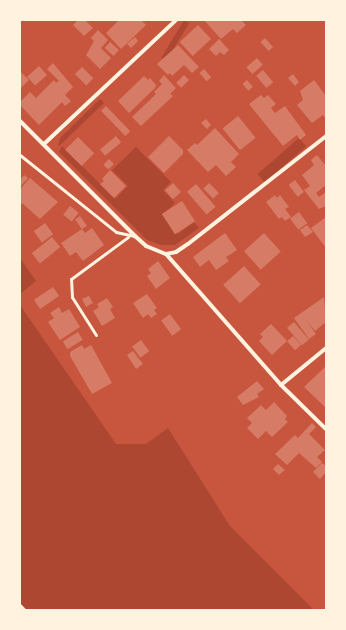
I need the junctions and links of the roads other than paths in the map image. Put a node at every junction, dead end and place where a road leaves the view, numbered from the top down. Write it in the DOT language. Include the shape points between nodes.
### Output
graph roads {
  1 [pos="176,20"];
  2 [pos="20,121"];
  3 [pos="326,136"];
  4 [pos="44,144"];
  5 [pos="20,155"];
  6 [pos="135,236"];
  7 [pos="128,237"];
  8 [pos="166,254"];
  9 [pos="96,335"];
  10 [pos="326,348"];
  11 [pos="281,385"];
  12 [pos="326,429"];
  1 -- 4 [label="street"];
  2 -- 4 [label="street"];
  3 -- 8 [label="street" via="188,244 176,252"];
  4 -- 6 [label="street"];
  5 -- 7 [label="lane" via="116,232"];
  6 -- 7 [label="lane"];
  6 -- 8 [label="street" via="146,246"];
  7 -- 9 [label="lane" via="71,279 72,297"];
  8 -- 11 [label="street"];
  10 -- 11 [label="street"];
  11 -- 12 [label="street"];
}
